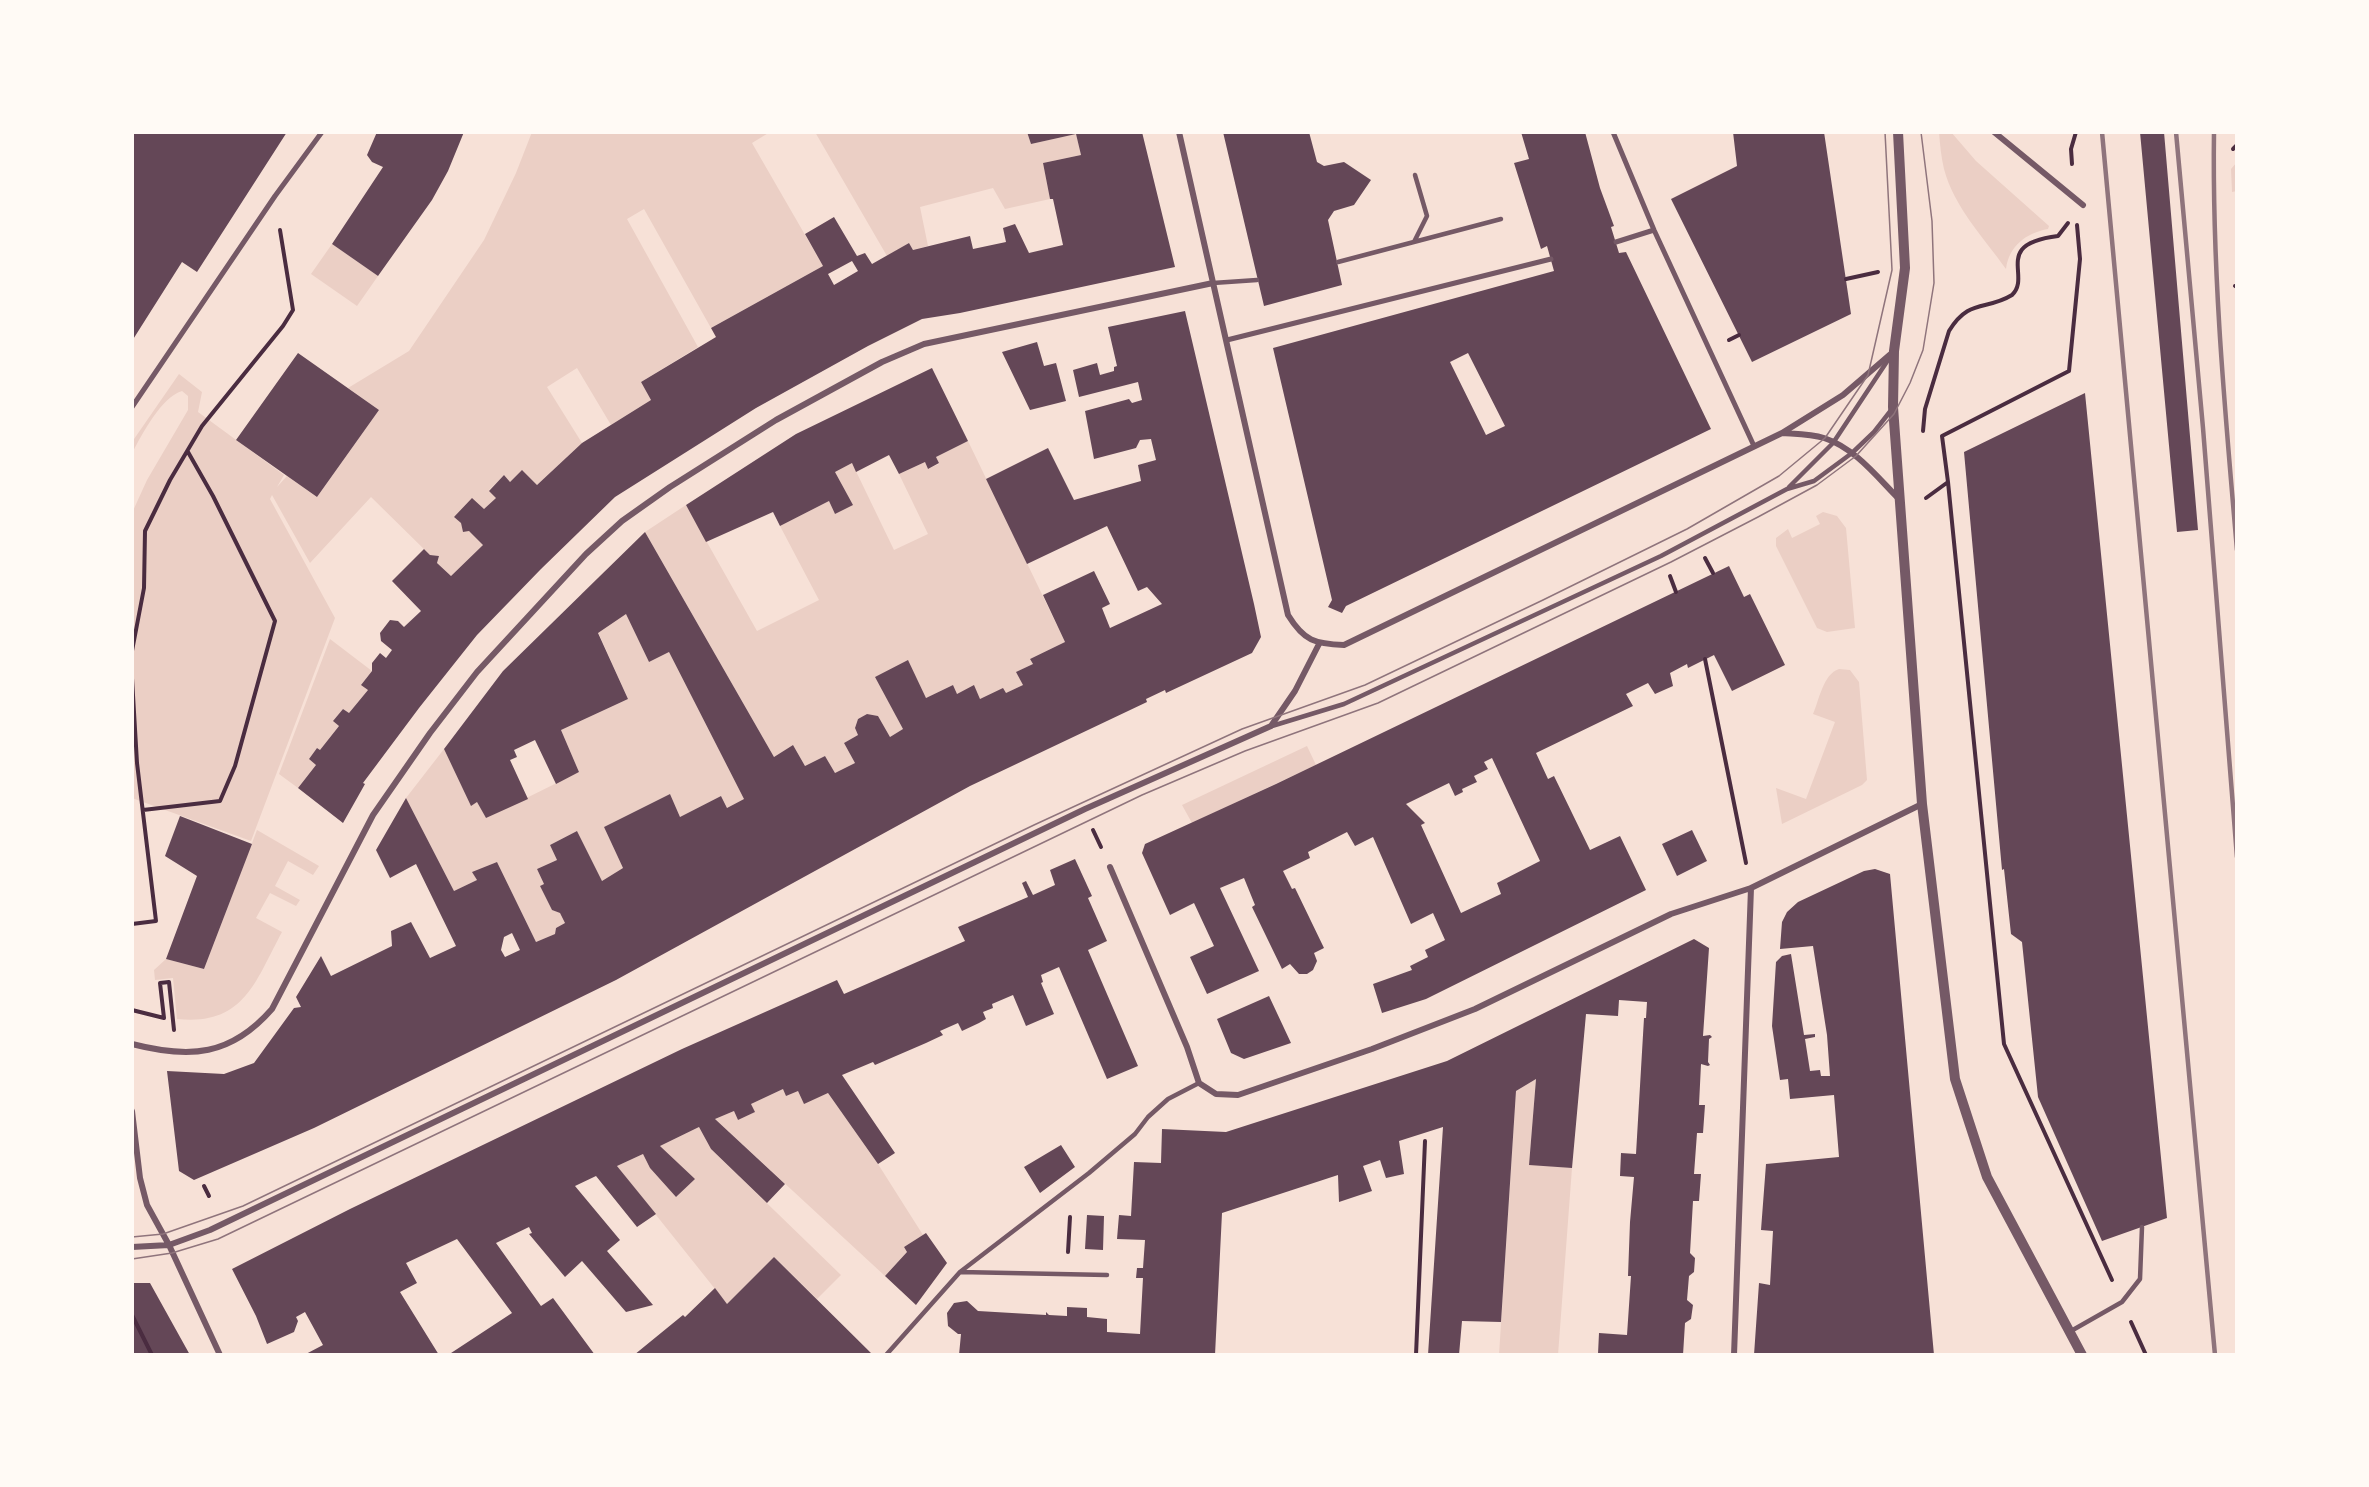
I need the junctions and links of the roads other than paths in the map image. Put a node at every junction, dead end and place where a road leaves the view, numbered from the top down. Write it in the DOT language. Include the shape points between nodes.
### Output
graph roads {
  1 [pos="322,132"];
  2 [pos="1179,132"];
  3 [pos="1613,132"];
  4 [pos="1898,132"];
  5 [pos="1994,132"];
  6 [pos="1415,175"];
  7 [pos="2083,205"];
  8 [pos="1501,219"];
  9 [pos="1654,230"];
  10 [pos="1414,242"];
  11 [pos="1616,242"];
  12 [pos="1551,259"];
  13 [pos="1338,262"];
  14 [pos="1257,280"];
  15 [pos="1213,283"];
  16 [pos="1227,340"];
  17 [pos="1894,351"];
  18 [pos="132,407"];
  19 [pos="1893,407"];
  20 [pos="1782,433"];
  21 [pos="1833,443"];
  22 [pos="1754,446"];
  23 [pos="1852,453"];
  24 [pos="1787,489"];
  25 [pos="1899,500"];
  26 [pos="1319,644"];
  27 [pos="1271,726"];
  28 [pos="1922,804"];
  29 [pos="1110,867"];
  30 [pos="1751,888"];
  31 [pos="132,1044"];
  32 [pos="1199,1083"];
  33 [pos="132,1111"];
  34 [pos="2142,1227"];
  35 [pos="169,1245"];
  36 [pos="132,1247"];
  37 [pos="960,1272"];
  38 [pos="1107,1275"];
  39 [pos="2071,1331"];
  40 [pos="220,1355"];
  41 [pos="886,1355"];
  42 [pos="1734,1355"];
  43 [pos="2082,1355"];
  1 -- 18 [label="street"];
  2 -- 15 [label="street"];
  3 -- 9 [label="street"];
  4 -- 17 [label="street" via="1905,268"];
  5 -- 7 [label="street"];
  6 -- 10 [label="lane" via="1427,216"];
  8 -- 10 [label="lane"];
  9 -- 11 [label="street"];
  9 -- 22 [label="street"];
  10 -- 13 [label="lane"];
  12 -- 16 [label="street"];
  14 -- 15 [label="lane"];
  15 -- 16 [label="street"];
  15 -- 31 [label="street" via="924,344 882,362 776,420 670,487 622,521 586,554 477,672 430,733 373,815 272,1009 259,1024 224,1047 204,1052 176,1052"];
  16 -- 26 [label="street" via="1288,615 1295,627"];
  17 -- 19 [label="street"];
  17 -- 20 [label="street" via="1843,395"];
  17 -- 21 [label="lane"];
  19 -- 23 [label="lane"];
  19 -- 25 [label="street"];
  20 -- 21 [label="street" via="1804,434"];
  20 -- 22 [label="street"];
  21 -- 23 [label="street"];
  21 -- 24 [label="lane"];
  22 -- 26 [label="street" via="1344,645"];
  23 -- 24 [label="lane" via="1814,481"];
  23 -- 25 [label="street"];
  24 -- 27 [label="lane" via="1660,556 1344,704"];
  25 -- 28 [label="street"];
  26 -- 27 [label="street" via="1295,692"];
  27 -- 35 [label="street" via="1085,809 216,1227"];
  28 -- 30 [label="street"];
  28 -- 39 [label="street" via="1955,1079 1988,1176"];
  29 -- 32 [label="street"];
  30 -- 32 [label="street" via="1671,914 1475,1009 1320,1067 1238,1095 1216,1094"];
  30 -- 42 [label="street"];
  32 -- 37 [label="lane" via="1168,1099 1089,1173"];
  33 -- 35 [label="street" via="147,1205"];
  34 -- 39 [label="lane" via="2140,1279 2122,1302"];
  35 -- 36 [label="street"];
  35 -- 40 [label="street"];
  37 -- 38 [label="lane"];
  37 -- 41 [label="lane"];
  39 -- 43 [label="street"];
}
